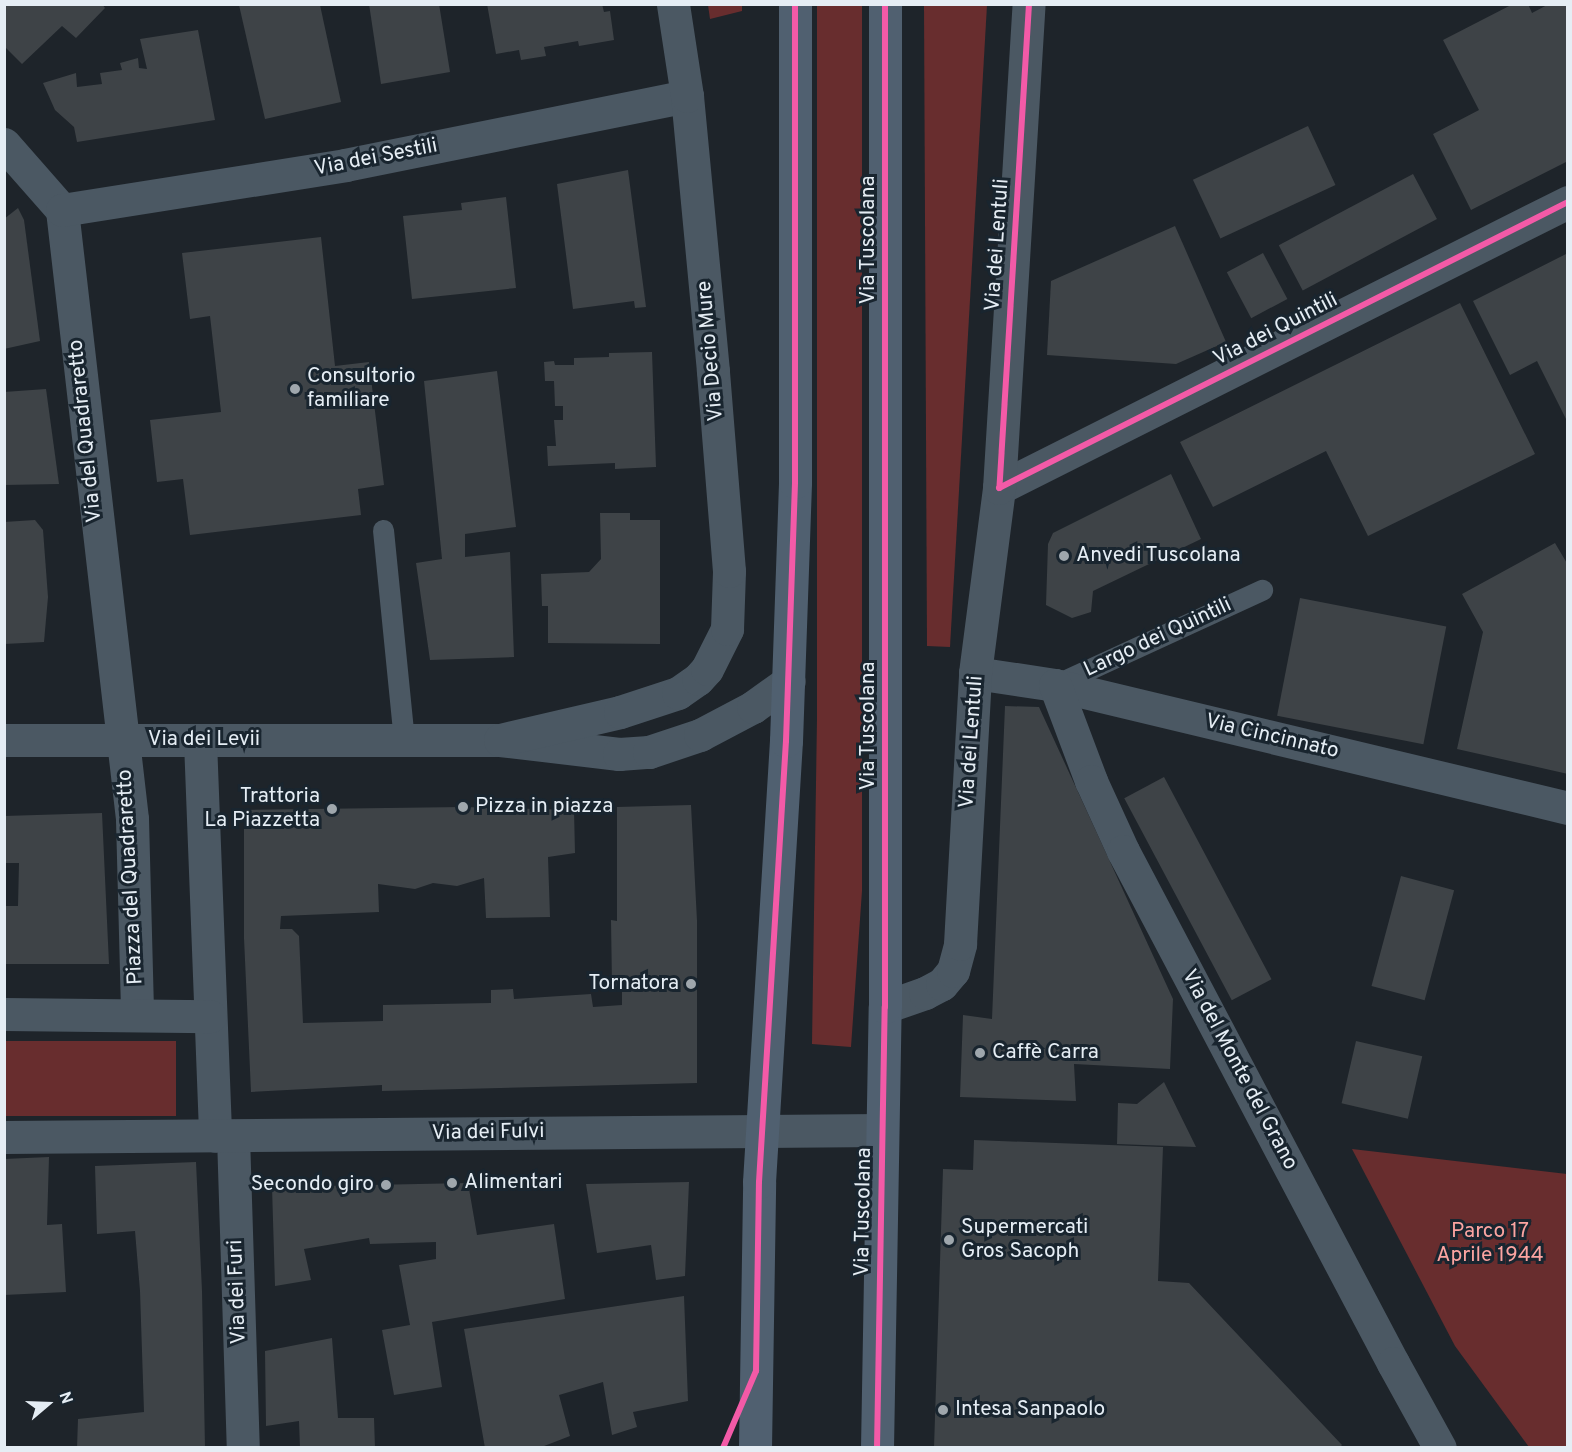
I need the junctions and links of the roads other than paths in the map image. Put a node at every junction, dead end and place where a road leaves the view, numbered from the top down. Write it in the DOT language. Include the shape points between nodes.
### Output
graph roads {
  1 [pos="673,4"];
  2 [pos="795,4"];
  3 [pos="885,4"];
  4 [pos="1029,4"];
  5 [pos="687,96"];
  6 [pos="4,144"];
  7 [pos="1568,202"];
  8 [pos="62,210"];
  9 [pos="999,488"];
  10 [pos="383,530"];
  11 [pos="1262,590"];
  12 [pos="975,673"];
  13 [pos="789,681"];
  14 [pos="1055,685"];
  15 [pos="690,686"];
  16 [pos="4,740"];
  17 [pos="122,740"];
  18 [pos="404,740"];
  19 [pos="500,740"];
  20 [pos="200,741"];
  21 [pos="1568,808"];
  22 [pos="885,1007"];
  23 [pos="4,1014"];
  24 [pos="137,1015"];
  25 [pos="210,1016"];
  26 [pos="882,1130"];
  27 [pos="761,1131"];
  28 [pos="224,1136"];
  29 [pos="4,1137"];
  30 [pos="243,1448"];
  31 [pos="755,1448"];
  32 [pos="878,1448"];
  33 [pos="1440,1448"];
  1 -- 5 [label="street, Via Decio Mure"];
  2 -- 13 [label="main road" via="795,482"];
  3 -- 22 [label="main road, Via Tuscolana"];
  4 -- 9 [label="street, Via dei Lentuli"];
  5 -- 8 [label="street, Via dei Sestili" via="345,165"];
  5 -- 15 [label="street, Via Decio Mure" via="729,592 727,629 721,645 707,669"];
  6 -- 8 [label="street"];
  7 -- 9 [label="street, Via dei Quintili"];
  8 -- 17 [label="street, Via del Quadraretto"];
  9 -- 12 [label="street, Via dei Lentuli"];
  10 -- 18 [label="lane"];
  11 -- 14 [label="lane, Largo dei Quintili"];
  12 -- 14 [label="street, Via Cincinnato"];
  12 -- 22 [label="street, Via dei Lentuli" via="957,960 953,971 934,990"];
  13 -- 19 [label="street, Via dei Levii" via="753,707 700,735 649,752 619,754"];
  13 -- 27 [label="main road"];
  14 -- 21 [label="street, Via Cincinnato"];
  14 -- 33 [label="street, Via del Monte del Grano" via="1091,781 1123,851 1392,1364"];
  15 -- 19 [label="street, Via dei Levii" via="664,699 620,712"];
  16 -- 17 [label="street, Via dei Levii"];
  17 -- 20 [label="street, Via dei Levii"];
  17 -- 24 [label="street, Piazza del Quadraretto" via="132,831"];
  18 -- 19 [label="street, Via dei Levii"];
  18 -- 20 [label="street, Via dei Levii"];
  20 -- 25 [label="street"];
  22 -- 26 [label="main road, Via Tuscolana"];
  23 -- 24 [label="street, Piazza del Quadraretto"];
  24 -- 25 [label="street, Piazza del Quadraretto"];
  25 -- 28 [label="street"];
  26 -- 27 [label="street, Via Tuscolana"];
  26 -- 32 [label="main road, Via Tuscolana"];
  27 -- 28 [label="street, Via dei Fulvi"];
  27 -- 31 [label="main road"];
  28 -- 29 [label="street"];
  28 -- 30 [label="street, Via dei Furi"];
}
